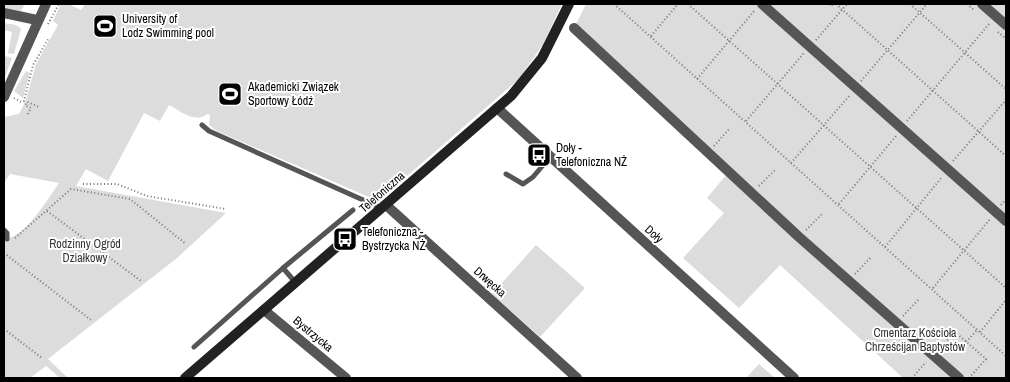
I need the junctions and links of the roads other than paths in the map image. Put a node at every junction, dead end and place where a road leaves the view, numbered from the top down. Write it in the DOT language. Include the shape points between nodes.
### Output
graph roads {
  1 [pos="46,4"];
  2 [pos="569,4"];
  3 [pos="982,4"];
  4 [pos="760,5"];
  5 [pos="4,13"];
  6 [pos="37,20"];
  7 [pos="560,22"];
  8 [pos="1006,25"];
  9 [pos="574,28"];
  10 [pos="8,95"];
  11 [pos="497,108"];
  12 [pos="202,125"];
  13 [pos="550,157"];
  14 [pos="506,174"];
  15 [pos="384,206"];
  16 [pos="353,210"];
  17 [pos="1006,221"];
  18 [pos="4,230"];
  19 [pos="9,240"];
  20 [pos="283,268"];
  21 [pos="295,282"];
  22 [pos="264,310"];
  23 [pos="194,347"];
  24 [pos="186,378"];
  25 [pos="346,378"];
  26 [pos="577,378"];
  27 [pos="794,378"];
  28 [pos="959,378"];
  1 -- 6 [label="street"];
  2 -- 7 [label="street, Telefoniczna"];
  3 -- 8 [label="street"];
  4 -- 17 [label="street"];
  5 -- 6 [label="street"];
  6 -- 10 [label="street"];
  7 -- 9 [label="lane"];
  7 -- 11 [label="street, Telefoniczna" via="534,70"];
  9 -- 28 [label="street" via="799,237"];
  11 -- 13 [label="street, Doły"];
  11 -- 15 [label="street, Telefoniczna"];
  12 -- 15 [label="lane"];
  13 -- 14 [label="lane" via="523,184"];
  13 -- 27 [label="street, Doły"];
  15 -- 21 [label="street, Telefoniczna"];
  15 -- 26 [label="street, Drwęcka"];
  16 -- 20 [label="lane"];
  18 -- 19 [label="lane"];
  20 -- 21 [label="lane"];
  20 -- 23 [label="lane"];
  21 -- 22 [label="street, Telefoniczna"];
  22 -- 24 [label="street, Telefoniczna"];
  22 -- 25 [label="street, Bystrzycka"];
}
